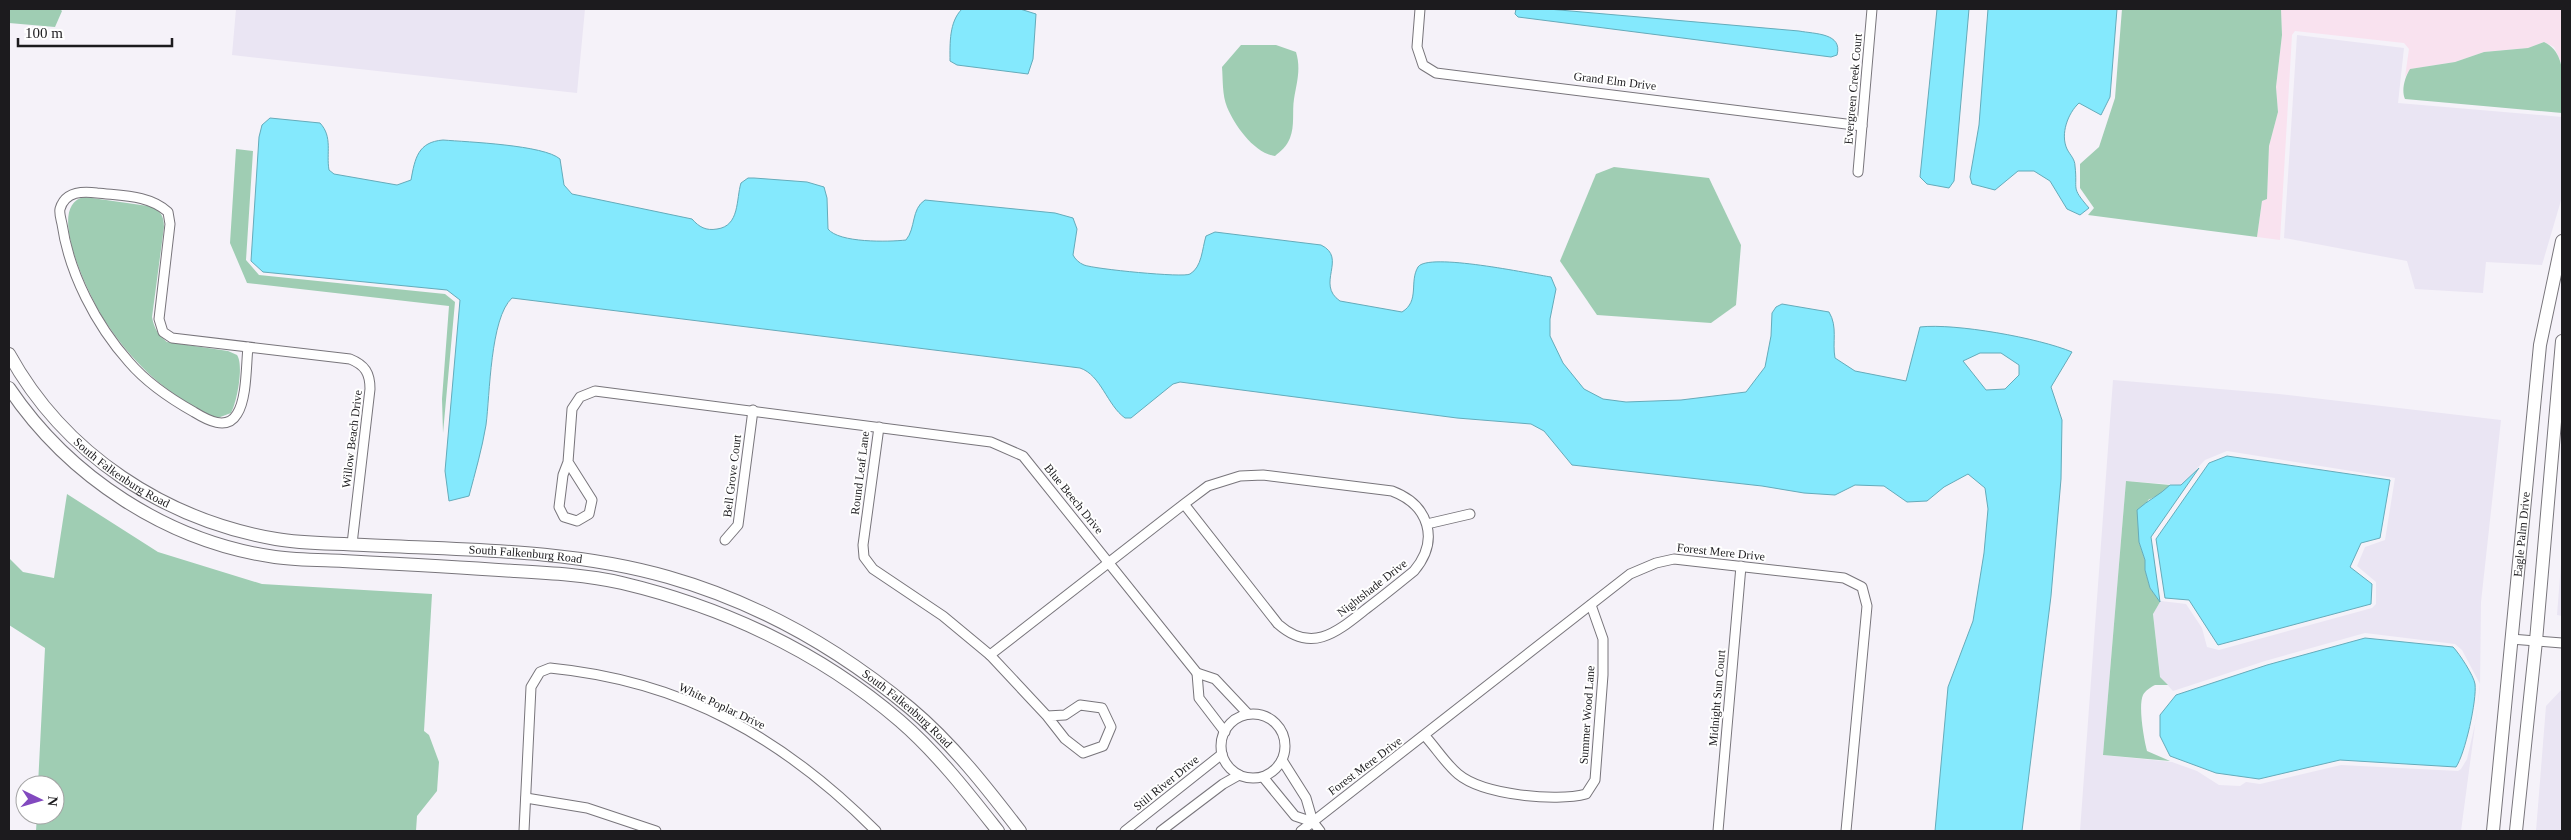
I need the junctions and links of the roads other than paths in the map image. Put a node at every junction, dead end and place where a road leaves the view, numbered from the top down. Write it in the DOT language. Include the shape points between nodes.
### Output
graph roads {
  1 [pos="1420,9"];
  2 [pos="1872,9"];
  3 [pos="1862,126"];
  4 [pos="1858,172"];
  5 [pos="2562,241"];
  6 [pos="2540,345"];
  7 [pos="2561,345"];
  8 [pos="248,347"];
  9 [pos="9,354"];
  10 [pos="9,388"];
  11 [pos="753,410"];
  12 [pos="879,427"];
  13 [pos="568,462"];
  14 [pos="1184,504"];
  15 [pos="1470,514"];
  16 [pos="1427,524"];
  17 [pos="726,540"];
  18 [pos="352,544"];
  19 [pos="351,561"];
  20 [pos="1110,563"];
  21 [pos="1741,566"];
  22 [pos="712,592"];
  23 [pos="1591,605"];
  24 [pos="707,609"];
  25 [pos="2511,639"];
  26 [pos="2536,641"];
  27 [pos="2562,643"];
  28 [pos="990,655"];
  29 [pos="1197,673"];
  30 [pos="1248,714"];
  31 [pos="1047,716"];
  32 [pos="1225,732"];
  33 [pos="1425,736"];
  34 [pos="1222,754"];
  35 [pos="1282,760"];
  36 [pos="1239,775"];
  37 [pos="1263,777"];
  38 [pos="526,798"];
  39 [pos="1313,822"];
  40 [pos="524,831"];
  41 [pos="656,831"];
  42 [pos="876,831"];
  43 [pos="998,831"];
  44 [pos="1020,831"];
  45 [pos="1125,831"];
  46 [pos="1161,831"];
  47 [pos="1301,831"];
  48 [pos="1320,831"];
  49 [pos="1718,831"];
  50 [pos="1846,831"];
  51 [pos="2493,831"];
  52 [pos="2516,831"];
  1 -- 3 [label="street, Grand Elm Drive" via="1417,47 1423,65 1436,72"];
  2 -- 3 [label="street, Evergreen Creek Court"];
  3 -- 4 [label="street, Evergreen Creek Court"];
  5 -- 6 [label="street, Eagle Palm Drive"];
  6 -- 7 [label="street"];
  6 -- 25 [label="street, Eagle Palm Drive"];
  7 -- 26 [label="street, Eagle Palm Drive"];
  8 -- 8 [label="street, Willow Beach Drive" via="172,338 163,332 159,319 170,224 168,212 158,203 143,198 80,191 66,198 60,209 64,238 80,285 100,322 144,379 206,419 220,424 228,422 237,415 243,398"];
  8 -- 18 [label="street, Willow Beach Drive" via="350,359 362,364 370,377"];
  9 -- 18 [label="street, South Falkenburg Road" via="38,399 70,435 108,468 143,492 184,513 228,529 278,540"];
  10 -- 19 [label="street, South Falkenburg Road" via="25,412 59,450 99,484 178,530 275,557"];
  11 -- 12 [label="street, Round Leaf Lane"];
  11 -- 13 [label="street, Round Leaf Lane" via="595,392 580,396 572,409"];
  11 -- 17 [label="street, Bell Grove Court" via="738,524"];
  12 -- 20 [label="street, Blue Beech Drive" via="991,442 1023,456"];
  12 -- 28 [label="street, Round Leaf Lane" via="864,557 873,569 943,616"];
  13 -- 13 [label="street, Round Leaf Lane" via="558,507 564,516 577,521 589,514 592,500"];
  14 -- 16 [label="street" via="1208,486 1240,476 1263,475 1392,491 1406,496 1417,506"];
  14 -- 16 [label="street, Nightshade Drive" via="1278,624 1297,636 1309,639 1336,632 1414,572 1427,551"];
  14 -- 20 [label="street"];
  15 -- 16 [label="street"];
  18 -- 19 [label="street"];
  18 -- 22 [label="street, South Falkenburg Road" via="562,557 659,575"];
  19 -- 24 [label="street, South Falkenburg Road" via="560,574 618,582"];
  20 -- 28 [label="street"];
  20 -- 29 [label="street, Blue Beech Drive"];
  21 -- 23 [label="street, Forest Mere Drive" via="1674,559 1656,562 1630,574"];
  21 -- 49 [label="street, Midnight Sun Court"];
  21 -- 50 [label="street, Forest Mere Drive" via="1844,578 1862,587 1867,606"];
  22 -- 24 [label="street"];
  22 -- 44 [label="street, South Falkenburg Road" via="791,626 833,650 912,709 957,754"];
  23 -- 33 [label="street, Forest Mere Drive"];
  23 -- 33 [label="street, Summer Wood Lane" via="1603,639 1603,675 1595,780 1586,794 1569,798 1490,790 1459,775"];
  24 -- 43 [label="street, South Falkenburg Road" via="785,643 824,665 900,721 944,765"];
  25 -- 26 [label="street"];
  25 -- 51 [label="street, Eagle Palm Drive"];
  26 -- 27 [label="street"];
  26 -- 52 [label="street, Eagle Palm Drive"];
  28 -- 31 [label="street, Round Leaf Lane"];
  29 -- 30 [label="street, Blue Beech Drive" via="1215,679"];
  29 -- 32 [label="street" via="1199,698"];
  30 -- 32 [label="street" via="1238,717"];
  30 -- 35 [label="street" via="1268,717 1282,731 1285,750"];
  31 -- 31 [label="street, Round Leaf Lane" via="1065,715 1080,705 1102,708 1111,726 1103,746 1083,752 1065,739"];
  32 -- 34 [label="street"];
  33 -- 39 [label="street, Forest Mere Drive"];
  34 -- 36 [label="street"];
  34 -- 45 [label="street, Still River Drive"];
  35 -- 37 [label="street"];
  35 -- 39 [label="street" via="1306,798"];
  36 -- 37 [label="street"];
  36 -- 46 [label="street"];
  37 -- 39 [label="street" via="1295,816"];
  38 -- 40 [label="street, White Poplar Drive"];
  38 -- 41 [label="street" via="587,808"];
  38 -- 42 [label="street, White Poplar Drive" via="531,688 540,672 550,668 624,681 669,694 747,729 829,786"];
  39 -- 47 [label="street, Forest Mere Drive"];
  39 -- 48 [label="street"];
}
